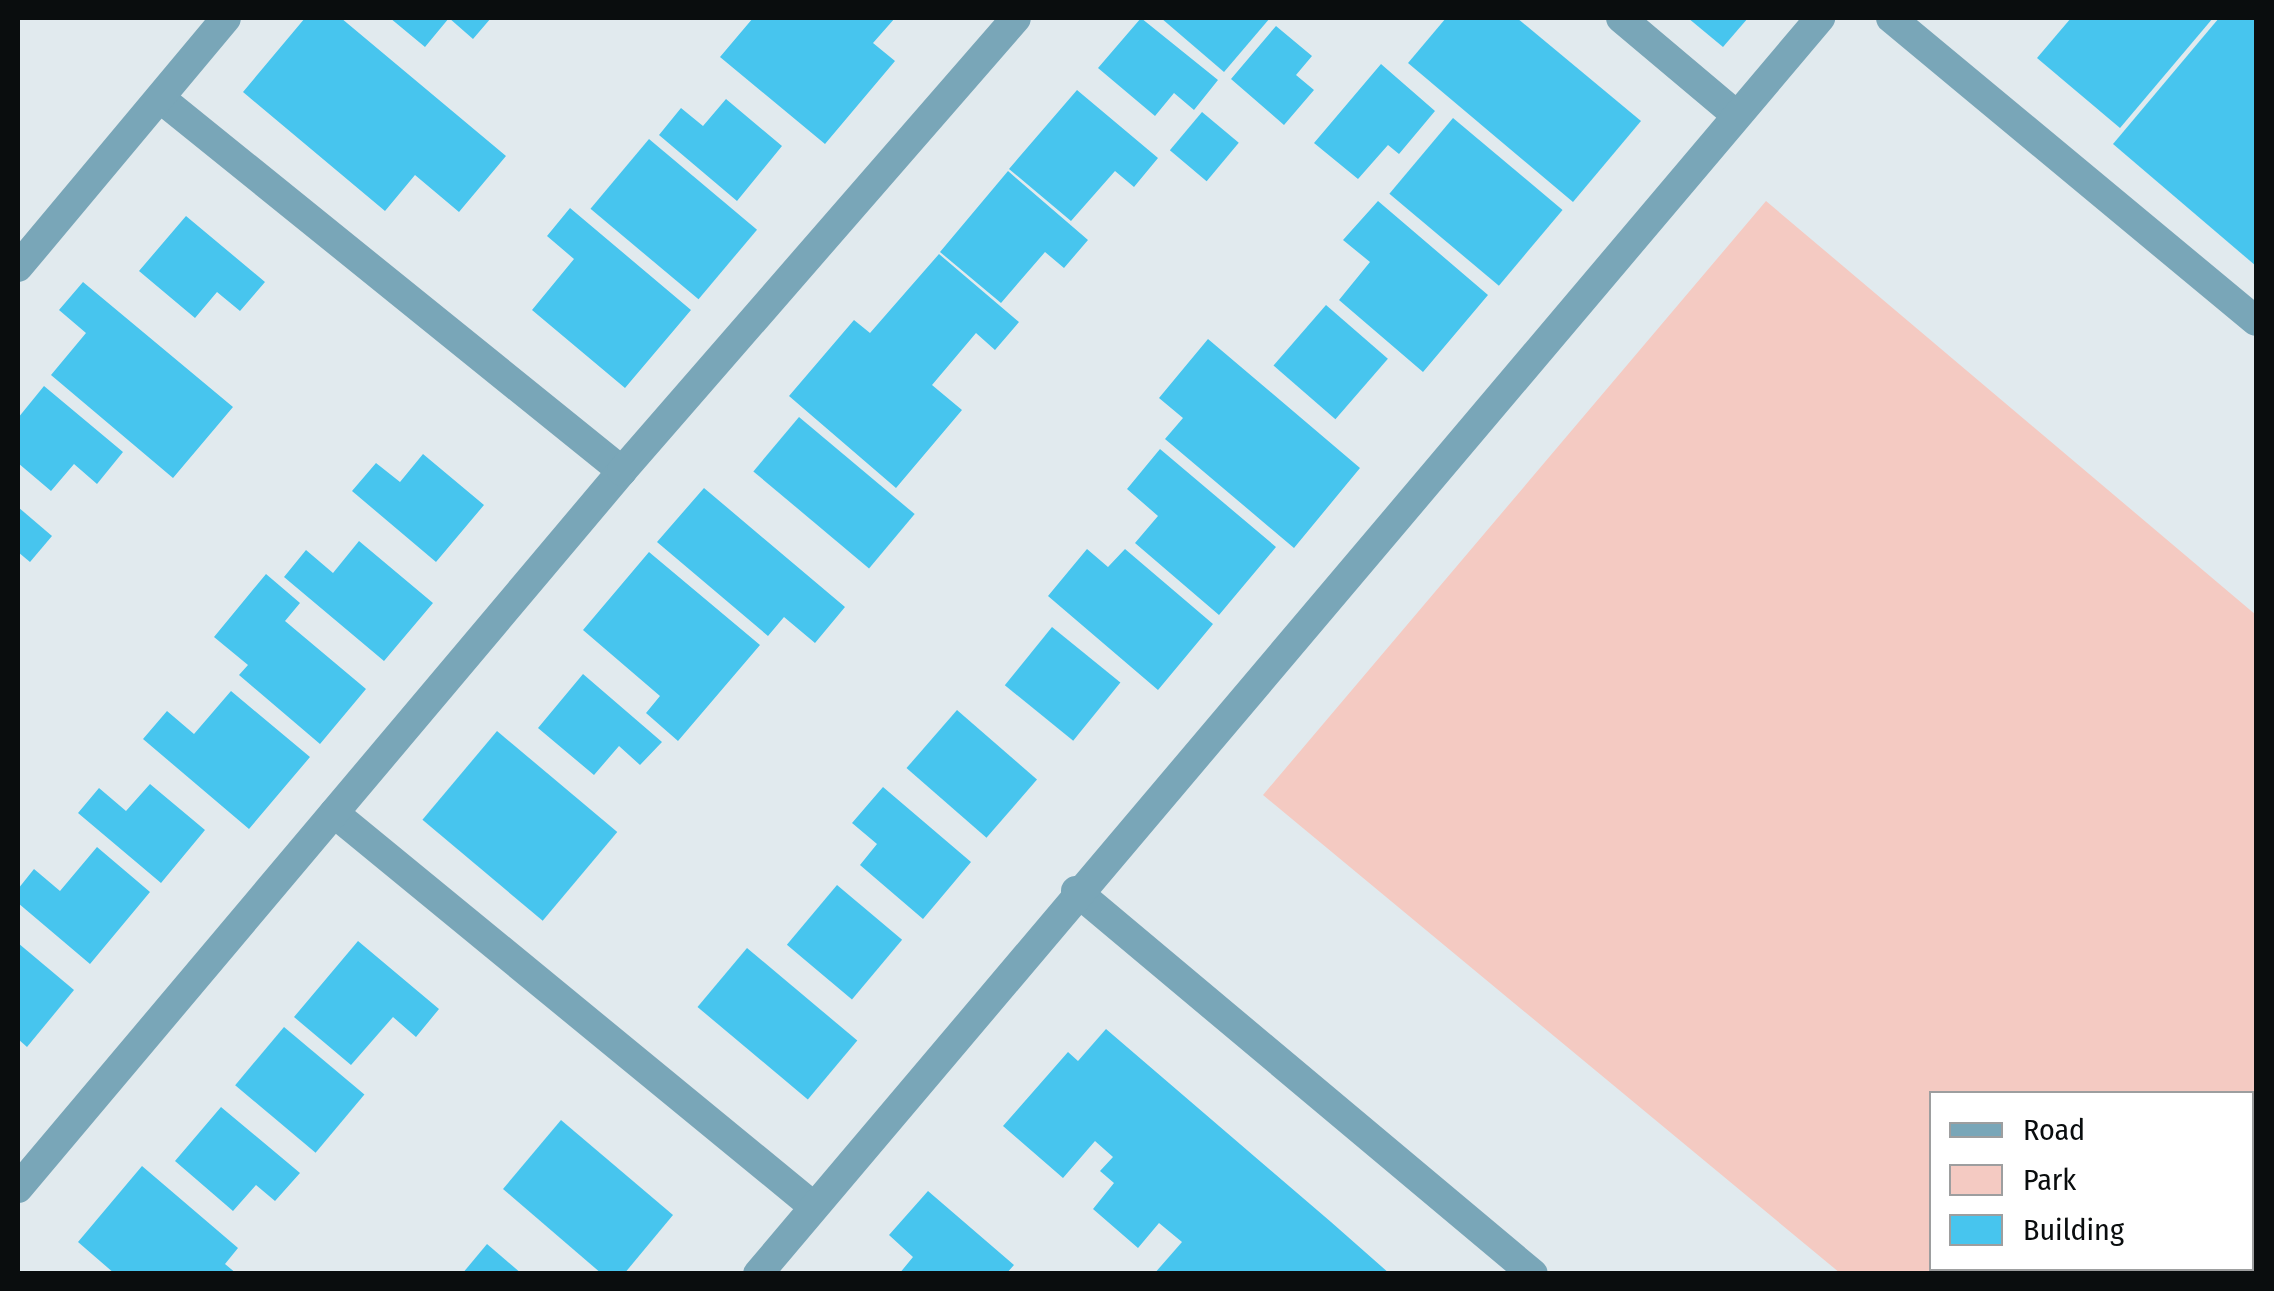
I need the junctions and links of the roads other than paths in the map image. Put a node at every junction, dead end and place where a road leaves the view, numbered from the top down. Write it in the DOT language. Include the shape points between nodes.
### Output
graph roads {
  1 [pos="226,18"];
  2 [pos="1016,18"];
  3 [pos="1621,18"];
  4 [pos="1820,18"];
  5 [pos="1891,18"];
  6 [pos="160,98"];
  7 [pos="1736,114"];
  8 [pos="18,267"];
  9 [pos="2256,321"];
  10 [pos="622,471"];
  11 [pos="334,813"];
  12 [pos="1076,891"];
  13 [pos="18,1188"];
  14 [pos="813,1206"];
  15 [pos="758,1274"];
  16 [pos="1533,1274"];
  1 -- 6 [label="street"];
  2 -- 10 [label="street"];
  3 -- 7 [label="street"];
  4 -- 7 [label="street"];
  5 -- 9 [label="street"];
  6 -- 8 [label="street"];
  6 -- 10 [label="street"];
  7 -- 12 [label="street"];
  10 -- 11 [label="street"];
  11 -- 13 [label="street"];
  11 -- 14 [label="street"];
  12 -- 14 [label="street"];
  12 -- 16 [label="street"];
  14 -- 15 [label="street"];
}
